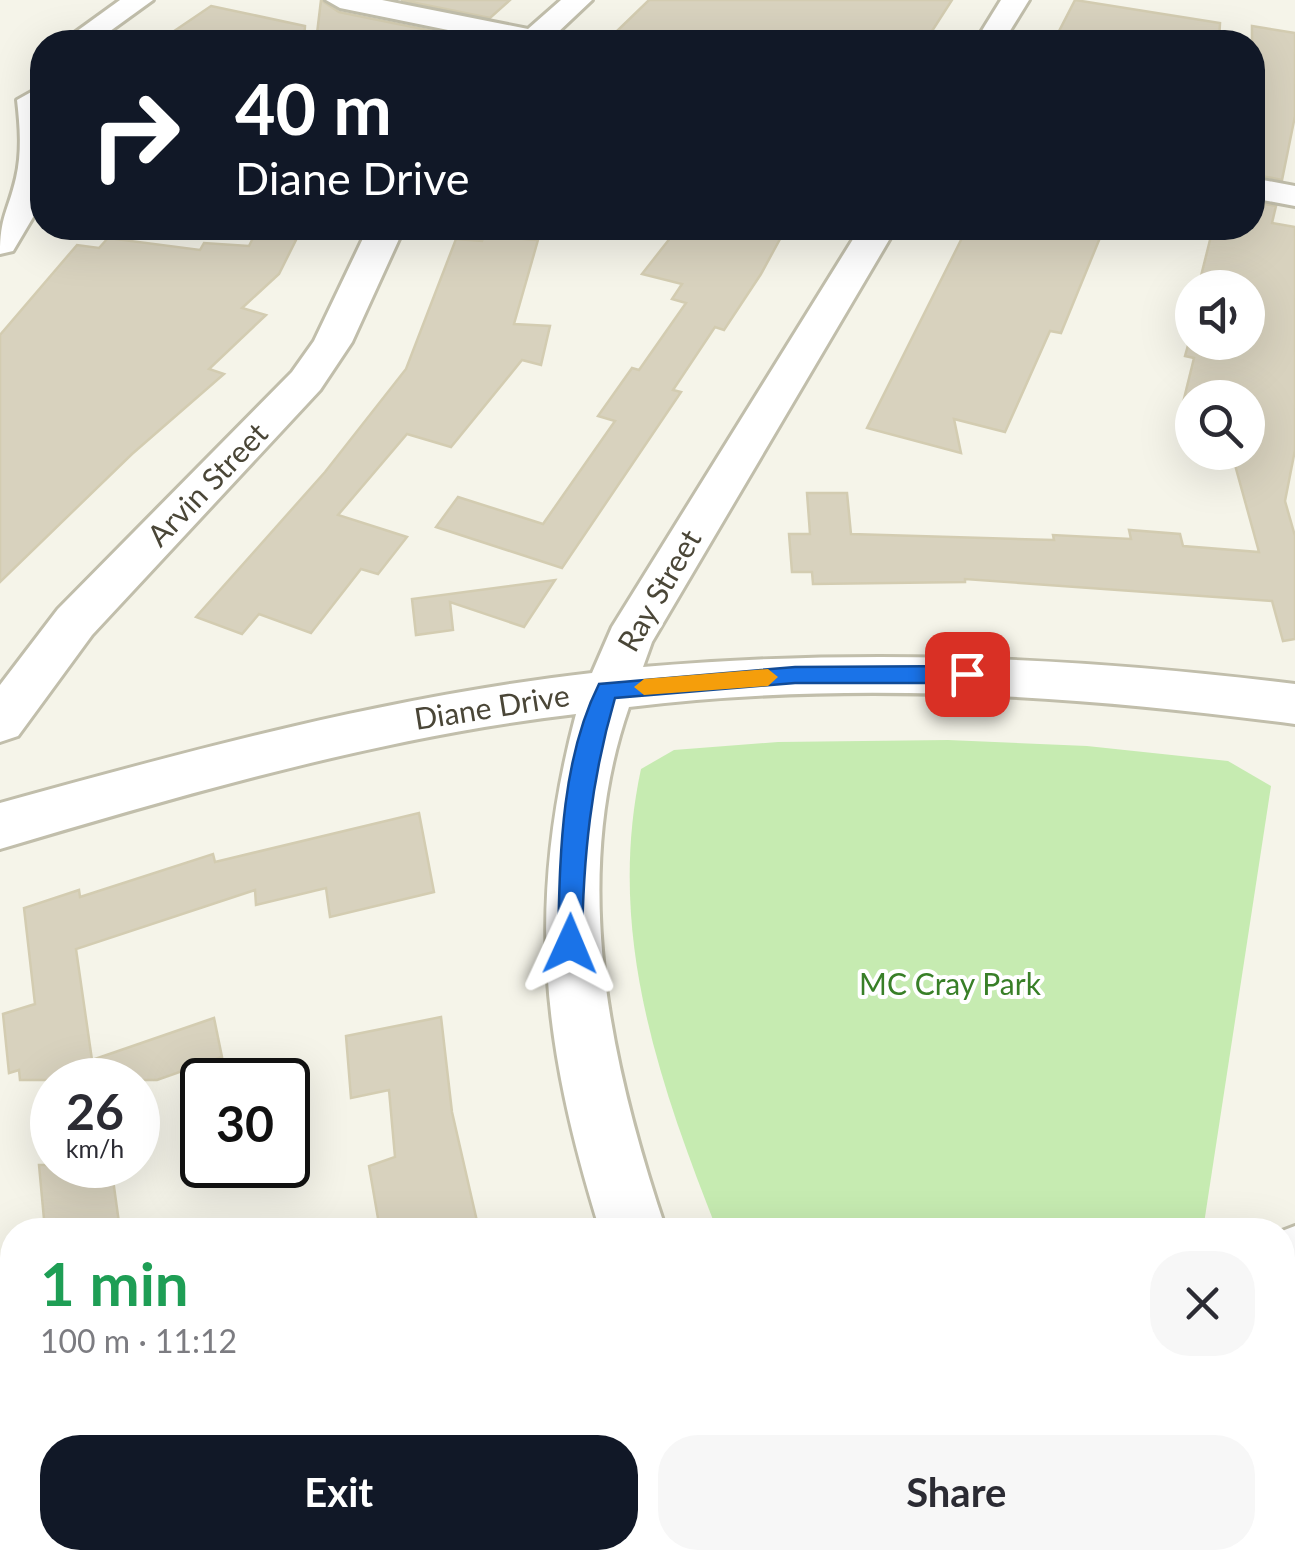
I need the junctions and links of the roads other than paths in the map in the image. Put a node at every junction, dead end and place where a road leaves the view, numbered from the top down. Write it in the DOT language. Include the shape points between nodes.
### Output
graph roads {
  1 [pos="340,0"];
  2 [pos="578,0"];
  3 [pos="1015,0"];
  4 [pos="109,2"];
  5 [pos="86,30"];
  6 [pos="481,30"];
  7 [pos="549,30"];
  8 [pos="997,30"];
  9 [pos="25,96"];
  10 [pos="30,122"];
  11 [pos="1265,190"];
  12 [pos="30,196"];
  13 [pos="1295,196"];
  14 [pos="380,240"];
  15 [pos="871,240"];
  16 [pos="0,242"];
  17 [pos="606,690"];
  18 [pos="1295,704"];
  19 [pos="0,722"];
  20 [pos="0,826"];
  21 [pos="629,1218"];
  1 -- 6 [label="street"];
  2 -- 7 [label="street"];
  3 -- 8 [label="street"];
  4 -- 5 [label="street"];
  9 -- 10 [label="street"];
  11 -- 13 [label="street"];
  12 -- 16 [label="street"];
  14 -- 19 [label="street, Arvin Street" via="306,381 74,622"];
  15 -- 17 [label="street, Ray Street" via="628,640"];
  17 -- 18 [label="street, Diane Drive" via="795,675 932,673 1071,679"];
  17 -- 20 [label="street, Diane Drive" via="306,742"];
  17 -- 21 [label="street, Ray Street" via="572,847 570,944 580,1035"];
}
